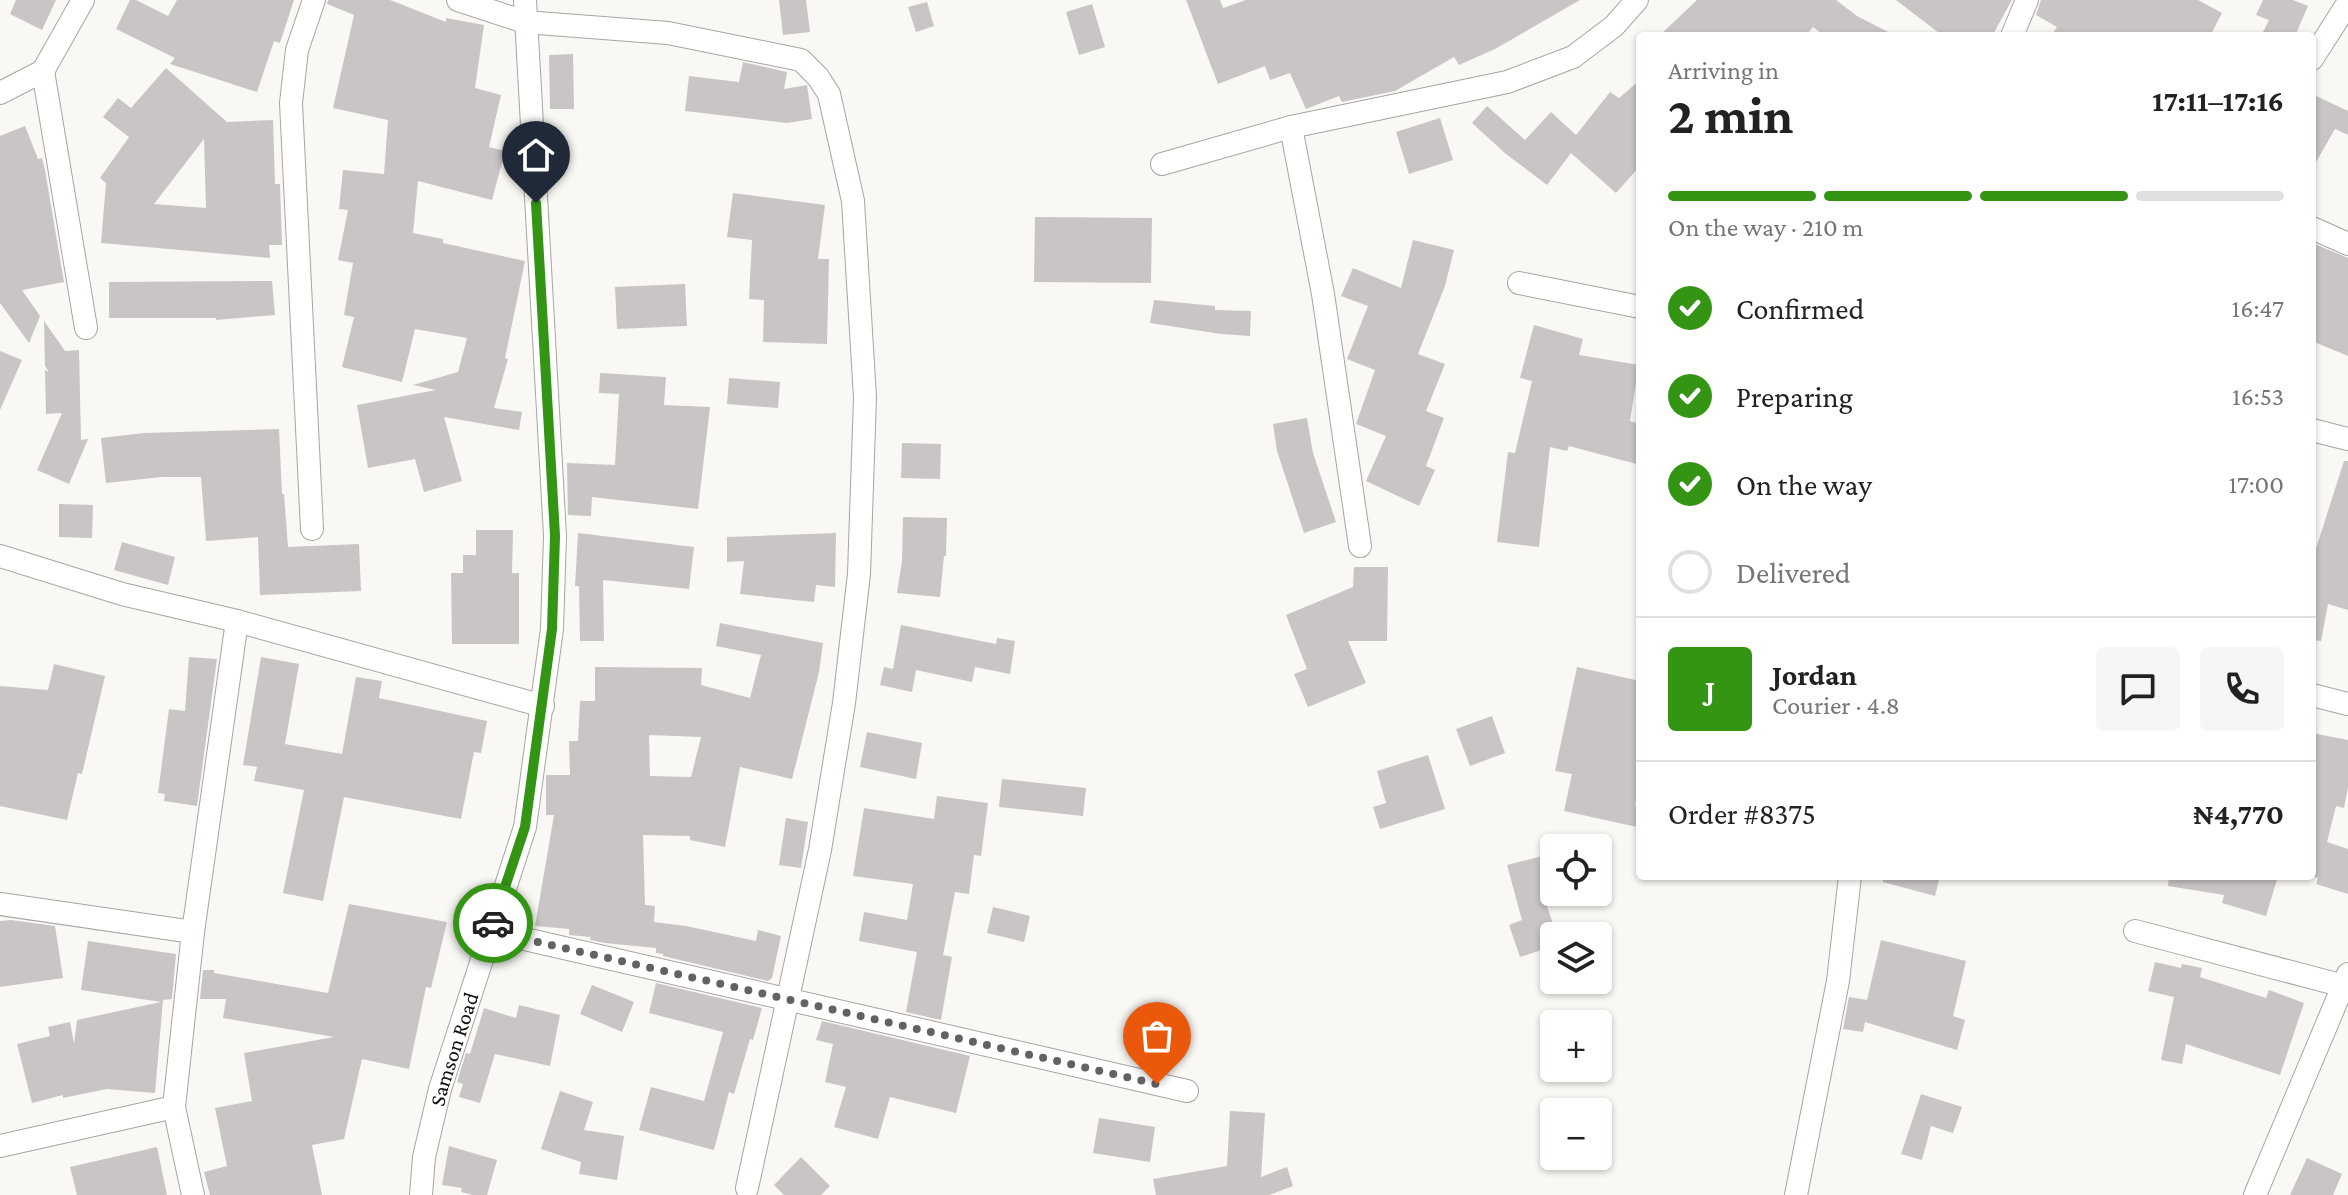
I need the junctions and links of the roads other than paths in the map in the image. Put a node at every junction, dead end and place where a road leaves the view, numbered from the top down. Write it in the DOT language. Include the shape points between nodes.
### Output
graph roads {
  1 [pos="83,0"];
  2 [pos="314,0"];
  3 [pos="458,0"];
  4 [pos="1637,0"];
  5 [pos="2027,0"];
  6 [pos="2348,3"];
  7 [pos="525,11"];
  8 [pos="2014,32"];
  9 [pos="2316,53"];
  10 [pos="43,71"];
  11 [pos="0,93"];
  12 [pos="1291,127"];
  13 [pos="1162,164"];
  14 [pos="2316,230"];
  15 [pos="2348,244"];
  16 [pos="1519,283"];
  17 [pos="1636,306"];
  18 [pos="86,328"];
  19 [pos="2316,431"];
  20 [pos="2348,439"];
  21 [pos="312,529"];
  22 [pos="1360,546"];
  23 [pos="0,556"];
  24 [pos="237,621"];
  25 [pos="2316,696"];
  26 [pos="2348,704"];
  27 [pos="543,706"];
  28 [pos="1850,880"];
  29 [pos="0,904"];
  30 [pos="490,931"];
  31 [pos="2135,931"];
  32 [pos="193,932"];
  33 [pos="2346,980"];
  34 [pos="788,999"];
  35 [pos="1187,1091"];
  36 [pos="174,1107"];
  37 [pos="0,1146"];
  38 [pos="747,1188"];
  39 [pos="193,1195"];
  40 [pos="421,1195"];
  41 [pos="1796,1195"];
  42 [pos="2255,1195"];
  1 -- 10 [label="street"];
  2 -- 21 [label="street" via="297,50 291,103"];
  3 -- 7 [label="street"];
  4 -- 12 [label="street" via="1614,26 1573,57 1507,82"];
  5 -- 8 [label="street"];
  6 -- 9 [label="street"];
  7 -- 27 [label="street, Samson Road" via="555,536"];
  7 -- 34 [label="street" via="801,60 829,94 853,201 865,397 859,574 820,850"];
  10 -- 11 [label="street"];
  10 -- 18 [label="street"];
  12 -- 13 [label="street"];
  12 -- 22 [label="street" via="1323,294"];
  14 -- 15 [label="street"];
  16 -- 17 [label="street"];
  19 -- 20 [label="street"];
  23 -- 24 [label="street" via="122,594"];
  24 -- 27 [label="street"];
  24 -- 32 [label="street"];
  25 -- 26 [label="street"];
  27 -- 30 [label="street, Samson Road" via="525,827"];
  28 -- 41 [label="street" via="1838,981"];
  29 -- 32 [label="street"];
  30 -- 34 [label="street"];
  30 -- 40 [label="street, Samson Road" via="440,1089"];
  31 -- 33 [label="street"];
  32 -- 36 [label="street"];
  33 -- 42 [label="street"];
  34 -- 35 [label="street"];
  34 -- 38 [label="street"];
  36 -- 37 [label="street"];
  36 -- 39 [label="street"];
}
